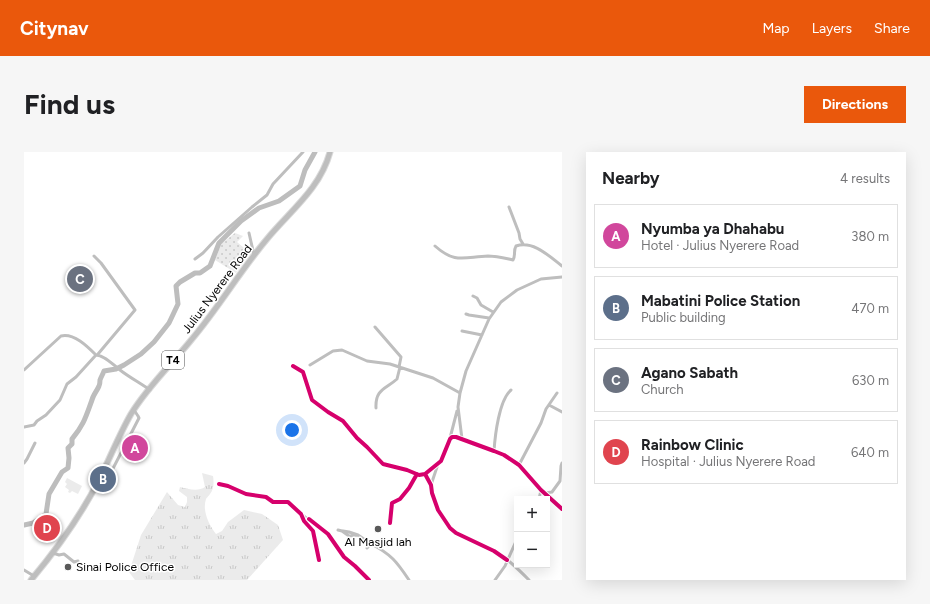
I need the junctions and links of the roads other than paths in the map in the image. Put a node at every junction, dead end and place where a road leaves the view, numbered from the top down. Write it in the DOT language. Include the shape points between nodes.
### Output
graph roads {
  1 [pos="303,152"];
  2 [pos="330,152"];
  3 [pos="508,207"];
  4 [pos="249,233"];
  5 [pos="523,244"];
  6 [pos="435,246"];
  7 [pos="254,255"];
  8 [pos="94,256"];
  9 [pos="195,259"];
  10 [pos="562,266"];
  11 [pos="562,277"];
  12 [pos="473,296"];
  13 [pos="493,312"];
  14 [pos="466,314"];
  15 [pos="489,318"];
  16 [pos="376,327"];
  17 [pos="462,331"];
  18 [pos="482,335"];
  19 [pos="97,355"];
  20 [pos="310,365"];
  21 [pos="293,366"];
  22 [pos="400,367"];
  23 [pos="24,370"];
  24 [pos="150,390"];
  25 [pos="511,390"];
  26 [pos="557,393"];
  27 [pos="460,394"];
  28 [pos="549,405"];
  29 [pos="458,407"];
  30 [pos="376,408"];
  31 [pos="134,410"];
  32 [pos="562,412"];
  33 [pos="24,427"];
  34 [pos="450,439"];
  35 [pos="462,439"];
  36 [pos="35,443"];
  37 [pos="494,451"];
  38 [pos="24,463"];
  39 [pos="562,463"];
  40 [pos="438,464"];
  41 [pos="519,465"];
  42 [pos="417,474"];
  43 [pos="425,474"];
  44 [pos="99,479"];
  45 [pos="219,484"];
  46 [pos="431,485"];
  47 [pos="541,490"];
  48 [pos="545,493"];
  49 [pos="540,496"];
  50 [pos="562,509"];
  51 [pos="301,514"];
  52 [pos="390,523"];
  53 [pos="340,530"];
  54 [pos="371,544"];
  55 [pos="514,545"];
  56 [pos="366,548"];
  57 [pos="53,552"];
  58 [pos="319,560"];
  59 [pos="507,560"];
  60 [pos="78,561"];
  61 [pos="24,570"];
  62 [pos="33,578"];
  63 [pos="369,580"];
  64 [pos="409,580"];
  65 [pos="495,580"];
  66 [pos="529,580"];
  1 -- 9 [label="street" via="273,184 267,195"];
  2 -- 7 [label="highway, Julius Nyerere Road / T4" via="314,187"];
  3 -- 5 [label="street"];
  4 -- 7 [label="street"];
  5 -- 6 [label="street" via="515,248 513,260 497,256 454,258"];
  5 -- 10 [label="street" via="536,248"];
  7 -- 24 [label="highway, Julius Nyerere Road / T4" via="223,300"];
  8 -- 19 [label="street" via="135,310"];
  11 -- 13 [label="street" via="541,279 521,287 501,302"];
  12 -- 13 [label="street" via="481,305"];
  13 -- 15 [label="street"];
  14 -- 15 [label="street"];
  15 -- 18 [label="street"];
  16 -- 22 [label="street" via="401,357"];
  17 -- 18 [label="street"];
  18 -- 27 [label="street" via="466,371"];
  19 -- 23 [label="street" via="72,336 61,336"];
  19 -- 24 [label="street"];
  19 -- 33 [label="street" via="67,384 60,400 46,415 34,425"];
  20 -- 22 [label="street" via="337,350 367,361"];
  21 -- 42 [label="street" via="303,372 310,397 314,402 344,421 382,463"];
  22 -- 27 [label="street" via="437,379"];
  22 -- 30 [label="street" via="397,379 384,387 379,394"];
  24 -- 31 [label="highway, Julius Nyerere Road / T4"];
  25 -- 37 [label="street" via="499,415"];
  26 -- 28 [label="street"];
  27 -- 29 [label="street"];
  28 -- 32 [label="street"];
  28 -- 41 [label="street"];
  29 -- 34 [label="street"];
  29 -- 35 [label="street"];
  31 -- 44 [label="highway, Julius Nyerere Road / T4"];
  31 -- 44 [label="street" via="139,418 107,485"];
  34 -- 35 [label="street"];
  34 -- 40 [label="street"];
  35 -- 37 [label="street"];
  36 -- 38 [label="street"];
  37 -- 41 [label="street"];
  39 -- 48 [label="street" via="560,481 552,492"];
  40 -- 43 [label="street"];
  40 -- 46 [label="street"];
  41 -- 47 [label="street"];
  42 -- 43 [label="street"];
  42 -- 52 [label="street" via="400,499 392,503"];
  43 -- 46 [label="street"];
  44 -- 57 [label="highway, Julius Nyerere Road / T4" via="85,505"];
  45 -- 51 [label="street" via="246,494 266,497 273,502 288,502"];
  46 -- 59 [label="street" via="438,510 450,528"];
  47 -- 48 [label="street"];
  47 -- 49 [label="street"];
  48 -- 50 [label="street"];
  51 -- 58 [label="street" via="315,534"];
  51 -- 63 [label="street" via="328,534 344,557"];
  53 -- 54 [label="street" via="358,535"];
  54 -- 56 [label="street"];
  54 -- 64 [label="street" via="388,553"];
  55 -- 59 [label="street"];
  57 -- 60 [label="street" via="64,554 74,562"];
  57 -- 62 [label="highway, Julius Nyerere Road / T4"];
  59 -- 65 [label="street"];
  59 -- 66 [label="street"];
  61 -- 62 [label="street"];
}
